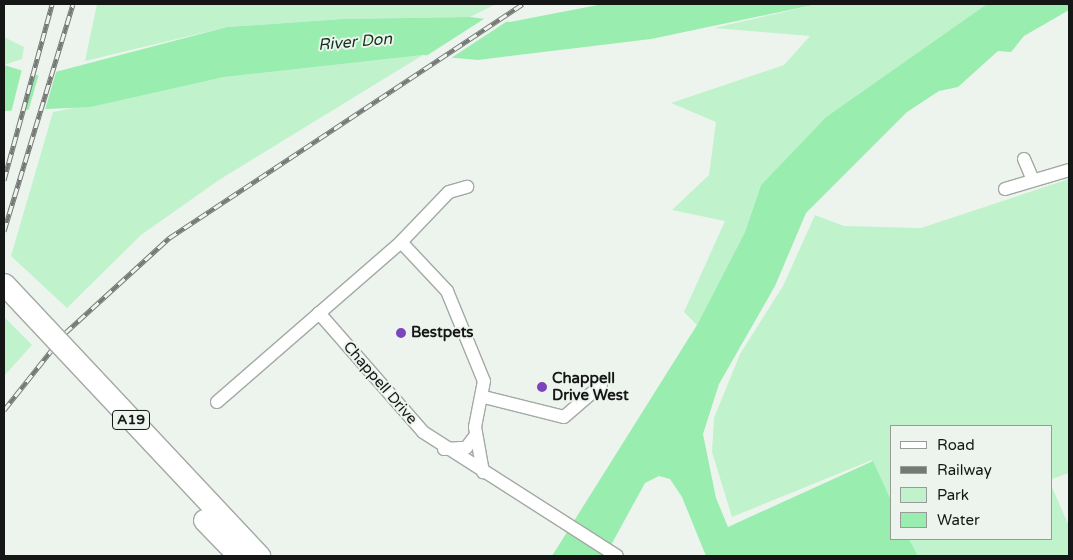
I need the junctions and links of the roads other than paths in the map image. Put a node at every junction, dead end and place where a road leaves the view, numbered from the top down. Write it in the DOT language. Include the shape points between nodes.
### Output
graph roads {
  1 [pos="1024,159"];
  2 [pos="1069,170"];
  3 [pos="1033,180"];
  4 [pos="467,187"];
  5 [pos="1005,188"];
  6 [pos="401,242"];
  7 [pos="4,284"];
  8 [pos="4,303"];
  9 [pos="319,313"];
  10 [pos="601,385"];
  11 [pos="484,397"];
  12 [pos="216,402"];
  13 [pos="475,436"];
  14 [pos="444,448"];
  15 [pos="483,472"];
  16 [pos="239,556"];
  17 [pos="259,556"];
  18 [pos="617,556"];
  1 -- 3 [label="street"];
  2 -- 3 [label="street"];
  3 -- 5 [label="street"];
  4 -- 6 [label="street" via="449,192"];
  6 -- 9 [label="street"];
  6 -- 11 [label="street" via="447,291 484,381"];
  7 -- 17 [label="highway, A19, bridge"];
  8 -- 16 [label="highway, A19, bridge"];
  9 -- 12 [label="street"];
  9 -- 14 [label="street, Chappell Drive" via="423,432"];
  10 -- 11 [label="street" via="564,416"];
  11 -- 13 [label="street"];
  13 -- 14 [label="street" via="466,448"];
  13 -- 15 [label="street"];
  14 -- 15 [label="street, Chappell Drive"];
  15 -- 18 [label="street, Chappell Drive"];
}
